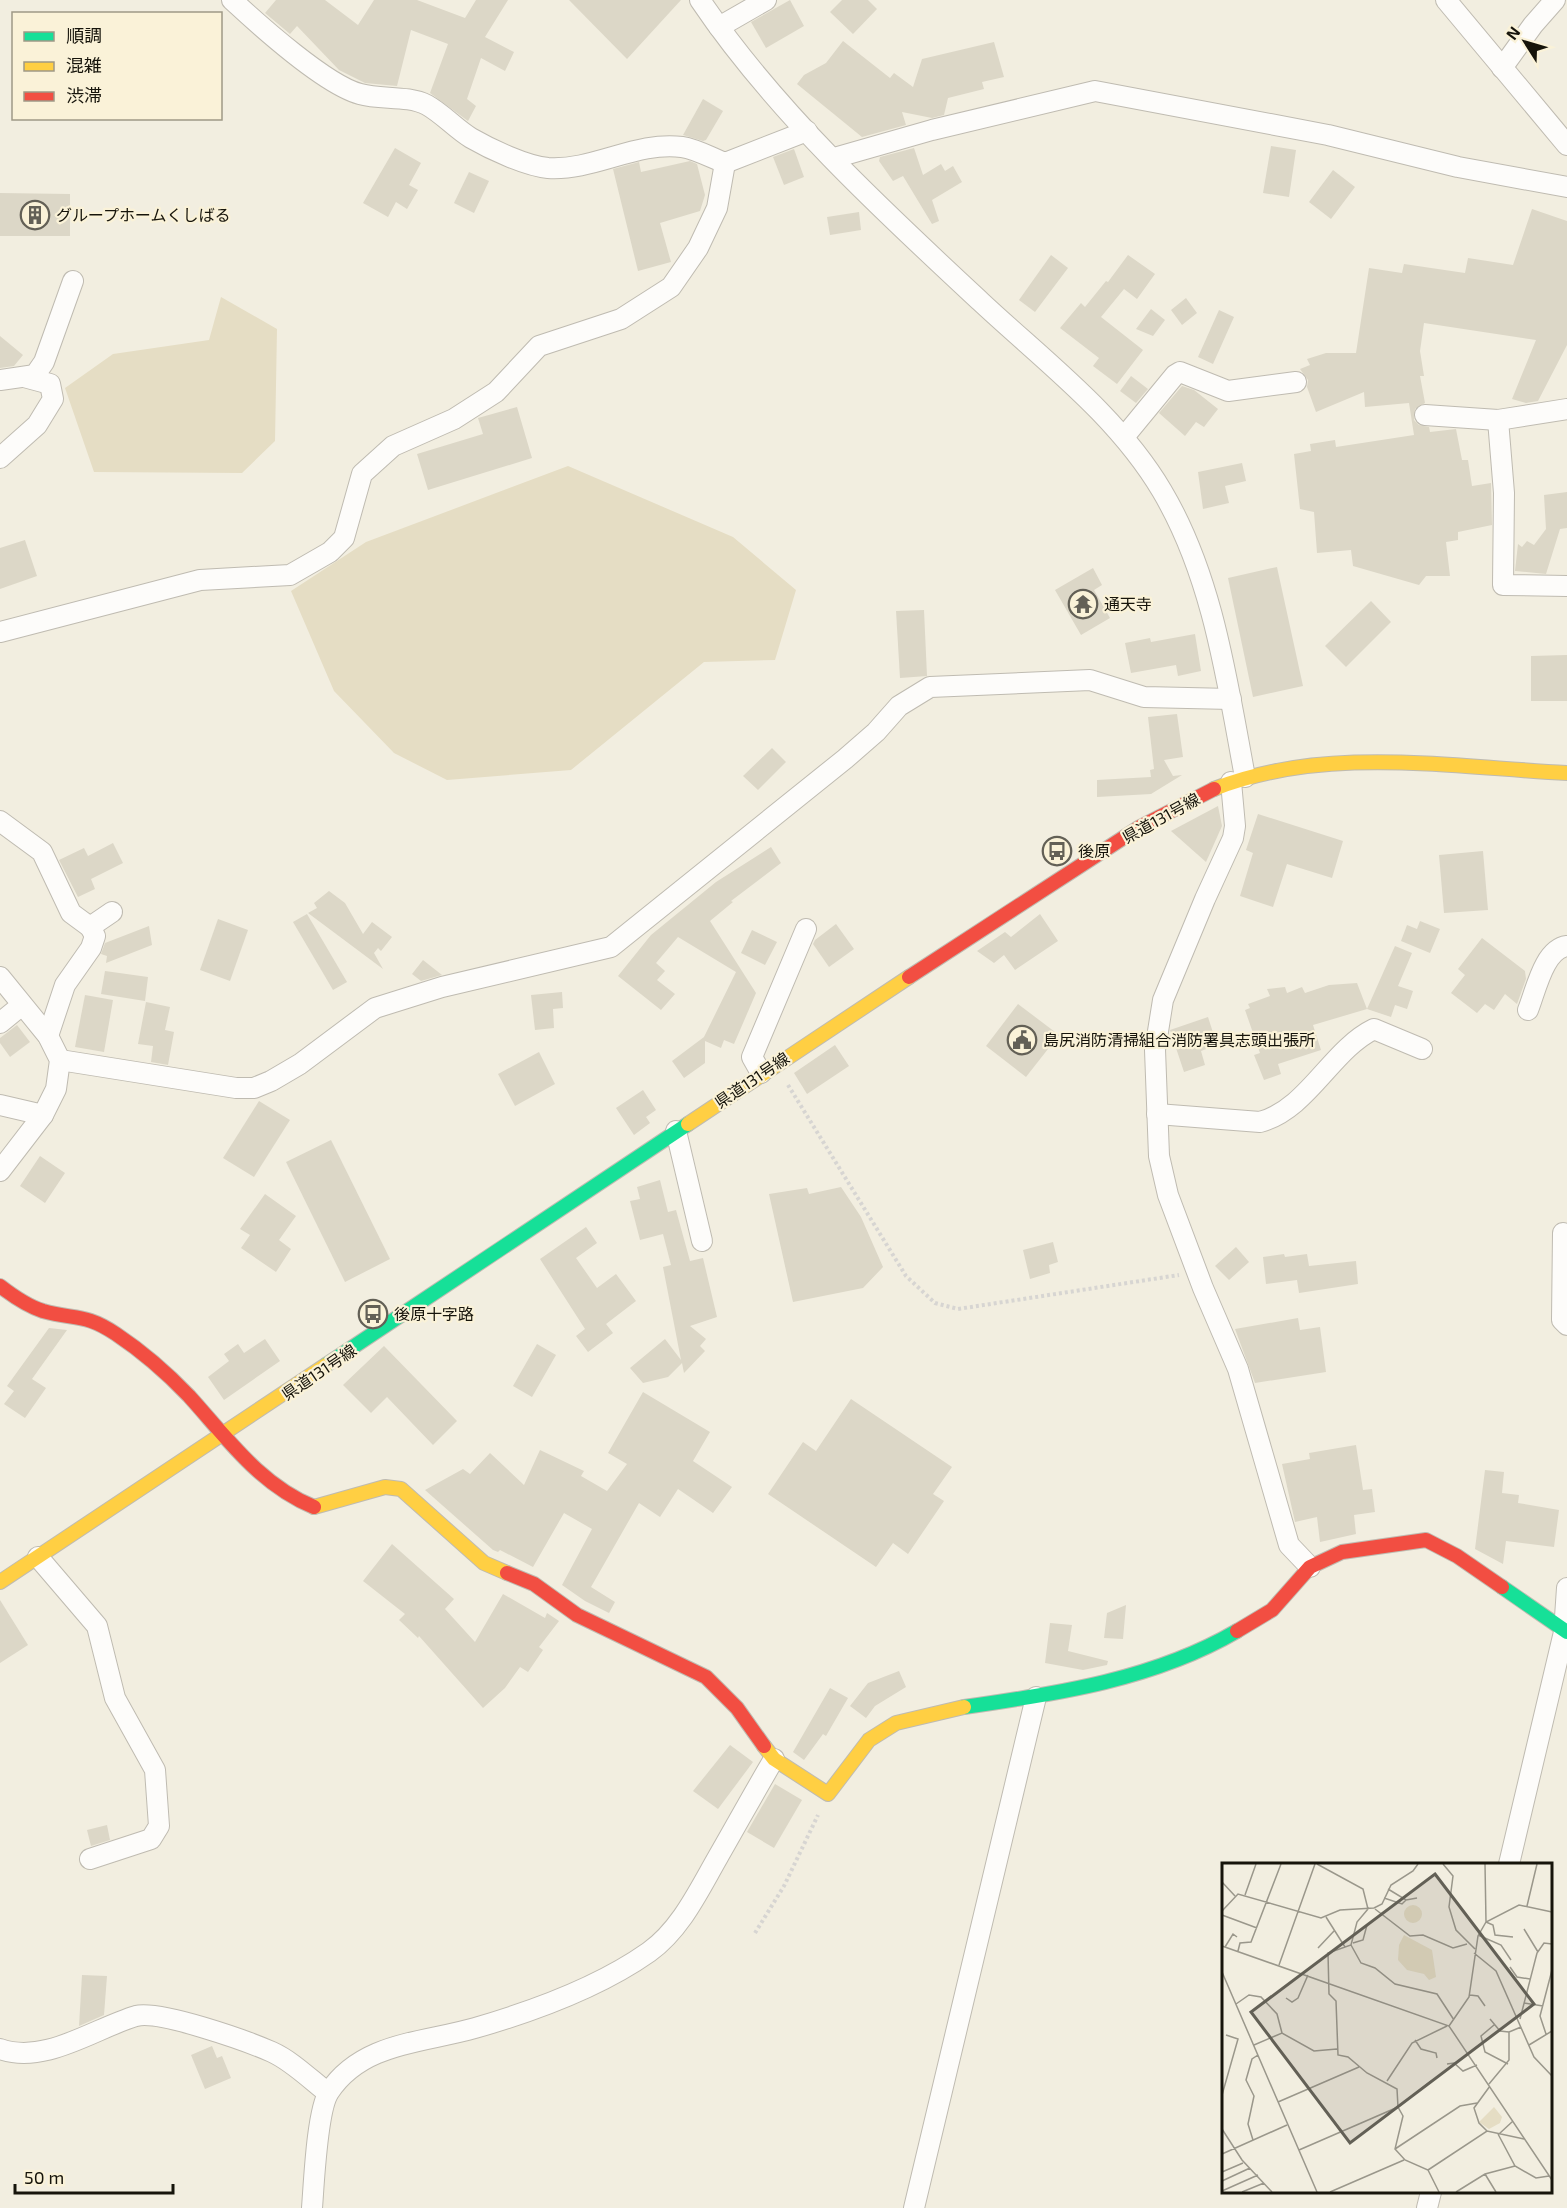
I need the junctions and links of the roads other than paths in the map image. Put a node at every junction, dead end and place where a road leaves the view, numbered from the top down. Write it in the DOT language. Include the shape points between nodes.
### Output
graph roads {
  1 [pos="231,0"];
  2 [pos="700,0"];
  3 [pos="766,0"];
  4 [pos="1446,0"];
  5 [pos="1555,0"];
  6 [pos="719,27"];
  7 [pos="1502,68"];
  8 [pos="807,131"];
  9 [pos="1567,145"];
  10 [pos="834,159"];
  11 [pos="725,163"];
  12 [pos="1567,187"];
  13 [pos="73,281"];
  14 [pos="24,377"];
  15 [pos="0,380"];
  16 [pos="1296,382"];
  17 [pos="1567,409"];
  18 [pos="1425,415"];
  19 [pos="1498,420"];
  20 [pos="1124,437"];
  21 [pos="0,458"];
  22 [pos="1567,586"];
  23 [pos="0,632"];
  24 [pos="1231,699"];
  25 [pos="1567,773"];
  26 [pos="1238,779"];
  27 [pos="0,821"];
  28 [pos="112,912"];
  29 [pos="90,927"];
  30 [pos="806,929"];
  31 [pos="1567,946"];
  32 [pos="0,977"];
  33 [pos="22,1005"];
  34 [pos="1528,1010"];
  35 [pos="0,1023"];
  36 [pos="48,1036"];
  37 [pos="1422,1049"];
  38 [pos="60,1060"];
  39 [pos="768,1069"];
  40 [pos="0,1105"];
  41 [pos="1158,1114"];
  42 [pos="43,1115"];
  43 [pos="676,1131"];
  44 [pos="0,1171"];
  45 [pos="1563,1233"];
  46 [pos="702,1241"];
  47 [pos="0,1286"];
  48 [pos="1567,1325"];
  49 [pos="224,1434"];
  50 [pos="38,1557"];
  51 [pos="1310,1567"];
  52 [pos="0,1582"];
  53 [pos="1567,1588"];
  54 [pos="1566,1632"];
  55 [pos="1036,1697"];
  56 [pos="774,1759"];
  57 [pos="90,1859"];
  58 [pos="1509,1863"];
  59 [pos="0,2049"];
  60 [pos="328,2093"];
  61 [pos="1431,2193"];
  62 [pos="312,2208"];
  63 [pos="914,2208"];
  64 [pos="1427,2208"];
  1 -- 11 [label="street" via="339,86 359,94 426,105 471,138 507,156 546,168 575,167 652,148 683,147"];
  2 -- 6 [label="street"];
  3 -- 6 [label="street"];
  4 -- 7 [label="street"];
  5 -- 7 [label="street"];
  6 -- 8 [label="street"];
  7 -- 9 [label="street"];
  8 -- 10 [label="street"];
  8 -- 11 [label="street"];
  10 -- 12 [label="street" via="932,130 1095,91 1295,128 1458,167"];
  10 -- 20 [label="street"];
  11 -- 23 [label="street" via="717,208 698,248 671,287 621,319 539,346 496,392 454,419 393,446 362,474 344,538 330,552 290,575 200,580"];
  13 -- 14 [label="street" via="44,362 35,375"];
  14 -- 15 [label="street"];
  14 -- 21 [label="street" via="50,384 53,399 37,425"];
  16 -- 20 [label="street" via="1228,391 1180,372"];
  17 -- 19 [label="street"];
  18 -- 19 [label="street"];
  19 -- 22 [label="street" via="1504,493 1503,585"];
  20 -- 24 [label="street" via="1163,492 1195,559"];
  24 -- 26 [label="street"];
  24 -- 38 [label="street" via="1144,697 1090,680 930,687 899,706 845,759 610,947 442,987 375,1008 300,1064 254,1088"];
  25 -- 26 [label="street, 県道131号線" via="1342,761"];
  26 -- 39 [label="street, 県道131号線" via="1140,827"];
  26 -- 41 [label="street" via="1233,838 1163,1000 1155,1050"];
  27 -- 29 [label="street" via="42,852 71,914"];
  28 -- 29 [label="street"];
  29 -- 36 [label="street" via="95,936 91,948 65,985"];
  30 -- 39 [label="street" via="752,1057"];
  31 -- 34 [label="street" via="1554,950 1548,958"];
  32 -- 33 [label="street"];
  33 -- 35 [label="street"];
  33 -- 36 [label="street"];
  36 -- 38 [label="street"];
  37 -- 41 [label="street" via="1374,1029 1359,1037 1289,1107 1275,1118 1260,1122"];
  38 -- 42 [label="street" via="56,1089"];
  39 -- 43 [label="street, 県道131号線"];
  40 -- 42 [label="street"];
  41 -- 51 [label="street" via="1159,1156 1168,1195 1238,1369 1289,1545"];
  42 -- 44 [label="street"];
  43 -- 46 [label="street"];
  43 -- 49 [label="street, 県道131号線"];
  45 -- 48 [label="street" via="1562,1320"];
  47 -- 49 [label="street" via="43,1311 92,1320 152,1361"];
  49 -- 50 [label="street, 県道131号線"];
  49 -- 56 [label="street" via="288,1496 316,1508 385,1487 401,1488 484,1563 534,1584 577,1615 706,1677 737,1708"];
  50 -- 52 [label="street, 県道131号線"];
  50 -- 57 [label="street" via="97,1626 115,1698 155,1770 159,1826 151,1839"];
  51 -- 54 [label="street" via="1342,1552 1426,1540 1457,1556"];
  51 -- 55 [label="street" via="1272,1610 1216,1642 1132,1675"];
  53 -- 54 [label="street"];
  54 -- 58 [label="street"];
  55 -- 56 [label="street" via="955,1708 896,1723 869,1740 828,1794"];
  55 -- 63 [label="street"];
  56 -- 60 [label="street" via="685,1914 651,1951 605,1979 538,2007 374,2053 355,2063"];
  59 -- 60 [label="street" via="10,2053 60,2048 137,2016 160,2015 274,2053"];
  60 -- 62 [label="street" via="319,2132"];
  61 -- 64 [label="street"];
}
